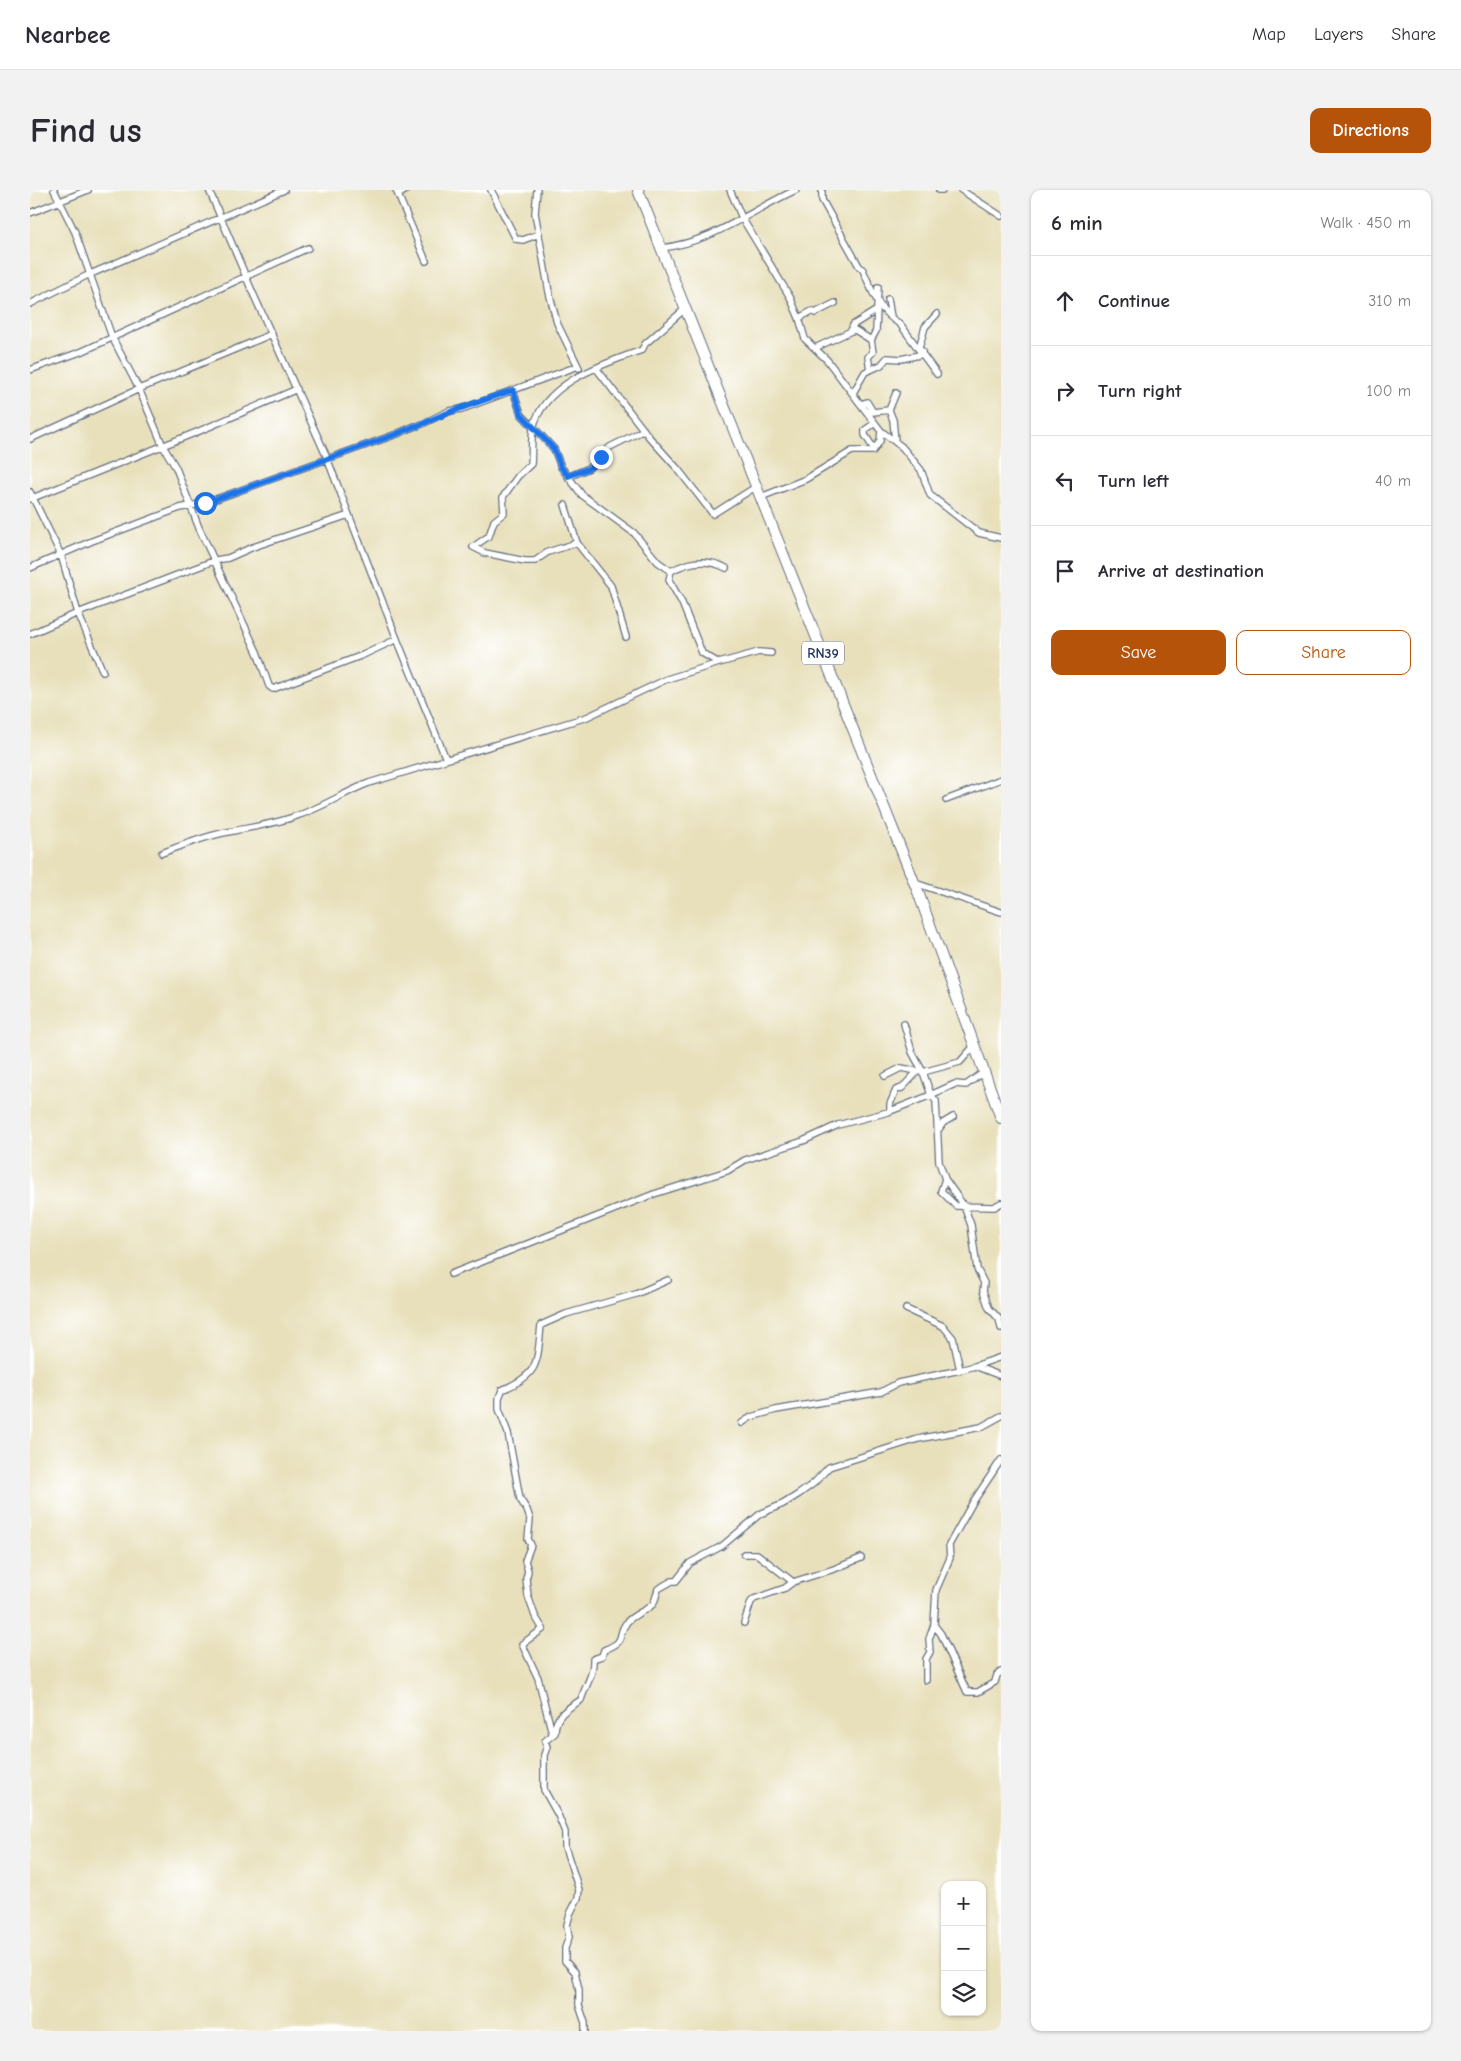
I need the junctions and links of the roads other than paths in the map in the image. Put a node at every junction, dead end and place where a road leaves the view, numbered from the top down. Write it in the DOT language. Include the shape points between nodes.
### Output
graph roads {
  1 [pos="54,190"];
  2 [pos="88,190"];
  3 [pos="209,190"];
  4 [pos="284,190"];
  5 [pos="406,190"];
  6 [pos="491,190"];
  7 [pos="537,190"];
  8 [pos="638,190"];
  9 [pos="730,190"];
  10 [pos="796,190"];
  11 [pos="822,190"];
  12 [pos="938,190"];
  13 [pos="942,190"];
  14 [pos="961,190"];
  15 [pos="397,192"];
  16 [pos="58,202"];
  17 [pos="30,213"];
  18 [pos="1001,216"];
  19 [pos="742,218"];
  20 [pos="221,219"];
  21 [pos="539,234"];
  22 [pos="308,248"];
  23 [pos="661,248"];
  24 [pos="426,261"];
  25 [pos="90,275"];
  26 [pos="246,278"];
  27 [pos="878,287"];
  28 [pos="888,299"];
  29 [pos="835,303"];
  30 [pos="30,304"];
  31 [pos="878,307"];
  32 [pos="686,308"];
  33 [pos="938,314"];
  34 [pos="799,318"];
  35 [pos="891,318"];
  36 [pos="851,331"];
  37 [pos="272,334"];
  38 [pos="112,337"];
  39 [pos="871,340"];
  40 [pos="815,348"];
  41 [pos="920,350"];
  42 [pos="578,366"];
  43 [pos="596,368"];
  44 [pos="30,370"];
  45 [pos="870,370"];
  46 [pos="581,374"];
  47 [pos="937,374"];
  48 [pos="139,389"];
  49 [pos="297,389"];
  50 [pos="513,390"];
  51 [pos="853,393"];
  52 [pos="896,393"];
  53 [pos="861,404"];
  54 [pos="889,410"];
  55 [pos="875,424"];
  56 [pos="534,428"];
  57 [pos="644,430"];
  58 [pos="882,431"];
  59 [pos="30,439"];
  60 [pos="895,441"];
  61 [pos="163,446"];
  62 [pos="874,448"];
  63 [pos="327,459"];
  64 [pos="568,476"];
  65 [pos="757,486"];
  66 [pos="31,496"];
  67 [pos="761,498"];
  68 [pos="565,505"];
  69 [pos="191,506"];
  70 [pos="349,515"];
  71 [pos="1001,538"];
  72 [pos="576,543"];
  73 [pos="61,555"];
  74 [pos="216,560"];
  75 [pos="30,568"];
  76 [pos="726,568"];
  77 [pos="670,572"];
  78 [pos="78,613"];
  79 [pos="30,634"];
  80 [pos="626,637"];
  81 [pos="397,639"];
  82 [pos="771,653"];
  83 [pos="719,663"];
  84 [pos="103,672"];
  85 [pos="446,759"];
  86 [pos="1001,779"];
  87 [pos="946,800"];
  88 [pos="162,853"];
  89 [pos="913,883"];
  90 [pos="1001,912"];
  91 [pos="904,1024"];
  92 [pos="974,1046"];
  93 [pos="911,1070"];
  94 [pos="921,1072"];
  95 [pos="984,1072"];
  96 [pos="885,1076"];
  97 [pos="902,1088"];
  98 [pos="931,1095"];
  99 [pos="890,1111"];
  100 [pos="953,1117"];
  101 [pos="1001,1118"];
  102 [pos="939,1129"];
  103 [pos="945,1179"];
  104 [pos="1001,1203"];
  105 [pos="964,1206"];
  106 [pos="451,1274"];
  107 [pos="668,1280"];
  108 [pos="906,1309"];
  109 [pos="1001,1328"];
  110 [pos="1001,1357"];
  111 [pos="975,1366"];
  112 [pos="960,1370"];
  113 [pos="1001,1376"];
  114 [pos="1001,1416"];
  115 [pos="742,1423"];
  116 [pos="1001,1460"];
  117 [pos="744,1554"];
  118 [pos="860,1558"];
  119 [pos="793,1582"];
  120 [pos="744,1623"];
  121 [pos="934,1625"];
  122 [pos="1001,1672"];
  123 [pos="926,1680"];
  124 [pos="552,1735"];
  125 [pos="585,2031"];
  1 -- 16 [label="street"];
  2 -- 16 [label="street"];
  3 -- 20 [label="street"];
  4 -- 20 [label="street"];
  5 -- 15 [label="street"];
  6 -- 21 [label="street" via="516,238 523,240"];
  7 -- 21 [label="street" via="534,213"];
  8 -- 23 [label="highway, RN39"];
  9 -- 19 [label="street"];
  10 -- 19 [label="street"];
  11 -- 31 [label="street" via="822,200 863,270"];
  12 -- 13 [label="street"];
  14 -- 18 [label="street"];
  15 -- 24 [label="street"];
  16 -- 17 [label="street"];
  16 -- 25 [label="street" via="75,232"];
  19 -- 23 [label="street" via="703,239"];
  19 -- 34 [label="street" via="790,297"];
  20 -- 25 [label="street"];
  20 -- 26 [label="street"];
  21 -- 42 [label="street" via="556,323"];
  22 -- 26 [label="street"];
  23 -- 32 [label="highway, RN39"];
  25 -- 30 [label="street"];
  25 -- 38 [label="street"];
  26 -- 37 [label="street"];
  26 -- 38 [label="street"];
  27 -- 31 [label="street"];
  28 -- 35 [label="street"];
  29 -- 34 [label="street"];
  31 -- 35 [label="street"];
  31 -- 36 [label="street" via="853,325"];
  31 -- 39 [label="street" via="876,331"];
  32 -- 43 [label="street" via="642,350"];
  32 -- 65 [label="highway, RN39"];
  33 -- 41 [label="street" via="925,327"];
  34 -- 40 [label="street" via="806,339"];
  35 -- 41 [label="street" via="900,324"];
  36 -- 39 [label="street" via="855,330"];
  36 -- 40 [label="street"];
  37 -- 48 [label="street"];
  37 -- 49 [label="street"];
  38 -- 44 [label="street"];
  38 -- 48 [label="street"];
  39 -- 45 [label="street"];
  40 -- 51 [label="street"];
  41 -- 45 [label="street" via="919,356 887,358"];
  41 -- 47 [label="street"];
  42 -- 46 [label="street"];
  42 -- 50 [label="street"];
  43 -- 46 [label="street"];
  43 -- 57 [label="street"];
  45 -- 51 [label="street" via="865,372"];
  46 -- 56 [label="street" via="548,400"];
  48 -- 59 [label="street"];
  48 -- 61 [label="street"];
  49 -- 61 [label="street"];
  49 -- 63 [label="street"];
  50 -- 56 [label="street" via="521,414"];
  50 -- 63 [label="street" via="449,411 418,426"];
  51 -- 53 [label="street"];
  52 -- 54 [label="street"];
  53 -- 54 [label="street" via="867,402 873,412"];
  53 -- 55 [label="street"];
  54 -- 60 [label="street"];
  55 -- 58 [label="street"];
  55 -- 62 [label="street" via="865,430"];
  56 -- 64 [label="street" via="554,449"];
  56 -- 72 [label="street" via="531,464 503,497 504,513 494,521 489,536 473,547 485,553 535,561 548,552"];
  57 -- 64 [label="street" via="610,447 590,468"];
  57 -- 65 [label="street" via="713,514"];
  58 -- 60 [label="street"];
  58 -- 62 [label="street"];
  60 -- 71 [label="street" via="921,470 930,495 979,533"];
  61 -- 66 [label="street"];
  61 -- 69 [label="street"];
  62 -- 67 [label="street" via="873,451 852,451 806,479"];
  63 -- 69 [label="street"];
  63 -- 70 [label="street"];
  64 -- 77 [label="street" via="582,495 634,533"];
  65 -- 67 [label="highway, RN39"];
  66 -- 73 [label="street"];
  67 -- 89 [label="highway, RN39"];
  68 -- 72 [label="street"];
  69 -- 73 [label="street"];
  69 -- 74 [label="street"];
  70 -- 74 [label="street"];
  70 -- 81 [label="street"];
  72 -- 80 [label="street" via="611,586"];
  73 -- 75 [label="street"];
  73 -- 78 [label="street"];
  74 -- 78 [label="street"];
  74 -- 81 [label="street" via="257,652 268,686 273,689"];
  76 -- 77 [label="street" via="706,561 685,564"];
  77 -- 83 [label="street" via="669,580 702,653"];
  78 -- 79 [label="street"];
  78 -- 84 [label="street"];
  81 -- 85 [label="street"];
  82 -- 83 [label="street" via="760,652"];
  83 -- 85 [label="street" via="667,679 587,717"];
  85 -- 88 [label="street" via="354,788 300,815 194,841"];
  86 -- 87 [label="street"];
  89 -- 90 [label="street"];
  89 -- 92 [label="highway, RN39"];
  91 -- 94 [label="street"];
  92 -- 94 [label="street" via="960,1062"];
  92 -- 95 [label="highway, RN39"];
  93 -- 94 [label="street"];
  93 -- 96 [label="street" via="901,1068"];
  93 -- 97 [label="street"];
  94 -- 97 [label="street"];
  94 -- 98 [label="street"];
  95 -- 98 [label="street" via="966,1085 955,1084"];
  95 -- 101 [label="highway, RN39"];
  97 -- 99 [label="street" via="896,1090"];
  98 -- 99 [label="street"];
  98 -- 102 [label="street" via="936,1101"];
  99 -- 106 [label="street" via="838,1125 745,1160 727,1171 654,1194"];
  100 -- 102 [label="street"];
  102 -- 103 [label="street" via="939,1162"];
  103 -- 105 [label="street"];
  103 -- 105 [label="street" via="941,1191 956,1206"];
  104 -- 105 [label="street" via="994,1208"];
  105 -- 109 [label="street" via="971,1225 977,1269 984,1283 983,1292"];
  107 -- 124 [label="street" via="636,1294 541,1325 537,1361 532,1371 520,1382 502,1390 499,1398 520,1499 530,1519 528,1539 531,1545 525,1561 528,1596 543,1629 522,1644 538,1678"];
  108 -- 112 [label="street" via="943,1326 953,1338"];
  110 -- 111 [label="street"];
  111 -- 112 [label="street"];
  111 -- 113 [label="street"];
  112 -- 115 [label="street" via="898,1383 881,1392 767,1412 751,1416"];
  114 -- 124 [label="street" via="981,1428 918,1439 829,1467 799,1494 760,1514 722,1546 690,1563 676,1581 658,1589 654,1603 628,1621 615,1646 604,1650 602,1656 594,1660 581,1700 563,1711"];
  116 -- 121 [label="street" via="949,1545 950,1558 936,1590"];
  117 -- 119 [label="street" via="757,1554"];
  118 -- 119 [label="street"];
  119 -- 120 [label="street" via="754,1599"];
  121 -- 122 [label="street" via="967,1692 978,1692 995,1682"];
  121 -- 123 [label="street" via="926,1659"];
  124 -- 125 [label="street" via="545,1741 544,1790 558,1814 564,1832 564,1847 579,1890 567,1925 569,1937 565,1961 575,1972"];
}
